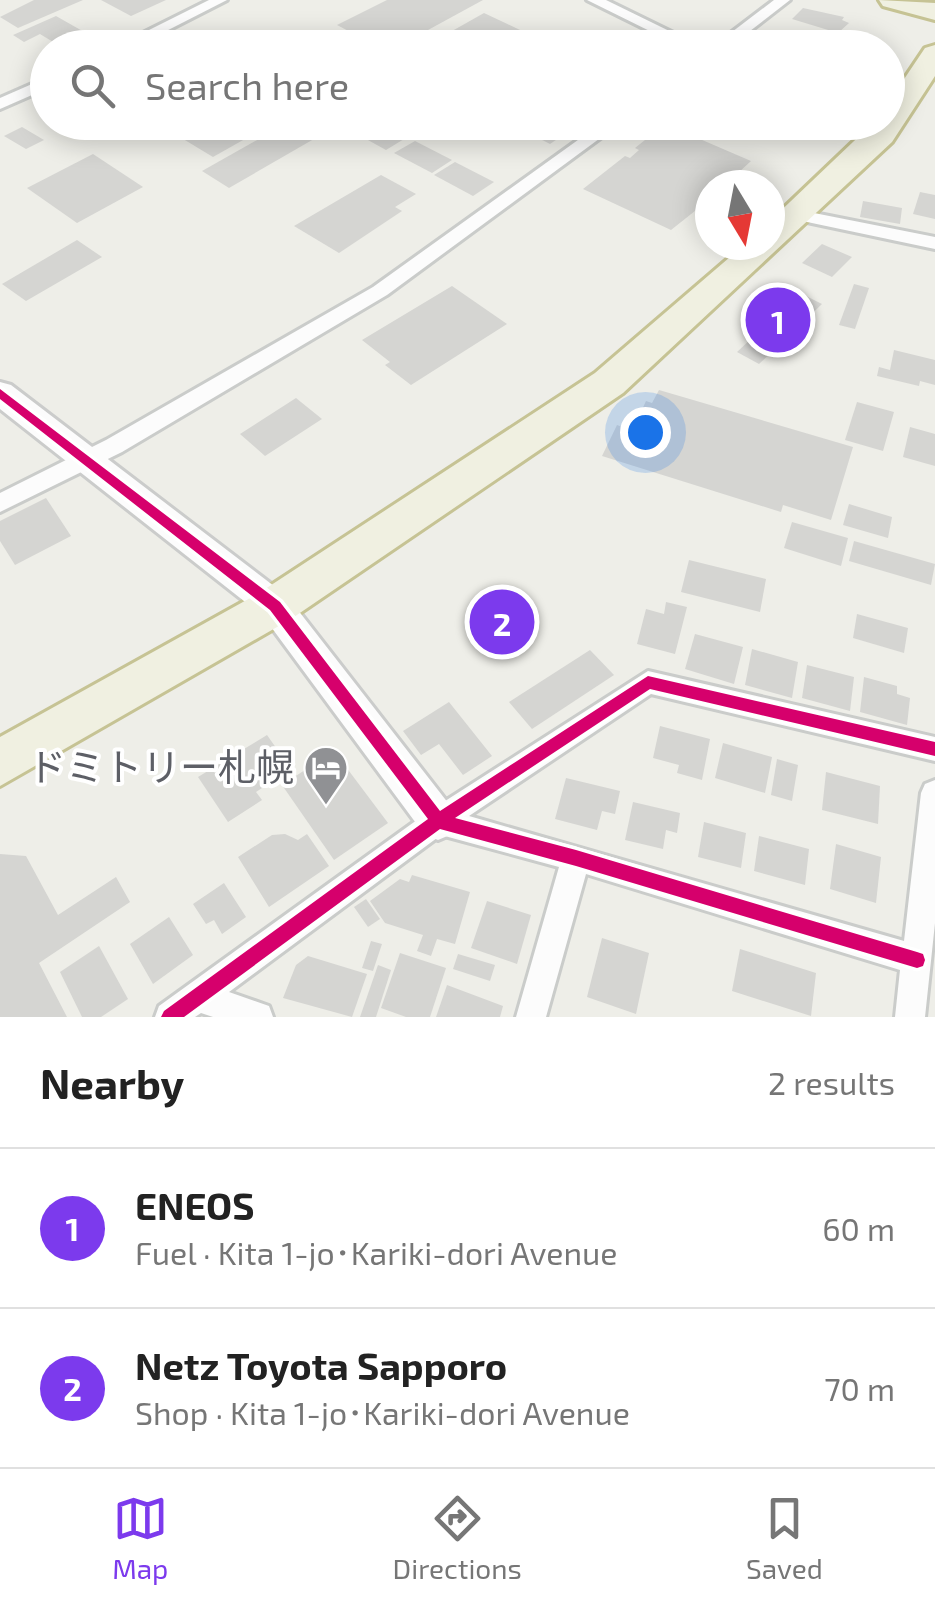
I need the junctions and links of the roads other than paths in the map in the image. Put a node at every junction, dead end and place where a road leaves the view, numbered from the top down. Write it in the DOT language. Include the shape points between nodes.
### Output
graph roads {
  1 [pos="220,0"];
  2 [pos="594,0"];
  3 [pos="783,0"];
  4 [pos="893,0"];
  5 [pos="927,0"];
  6 [pos="935,2"];
  7 [pos="935,12"];
  8 [pos="158,30"];
  9 [pos="658,30"];
  10 [pos="742,30"];
  11 [pos="935,54"];
  12 [pos="30,90"];
  13 [pos="905,99"];
  14 [pos="1,103"];
  15 [pos="589,140"];
  16 [pos="876,140"];
  17 [pos="799,215"];
  18 [pos="785,227"];
  19 [pos="935,242"];
  20 [pos="748,260"];
  21 [pos="0,393"];
  22 [pos="86,458"];
  23 [pos="0,503"];
  24 [pos="275,606"];
  25 [pos="935,750"];
  26 [pos="0,764"];
  27 [pos="935,794"];
  28 [pos="438,821"];
  29 [pos="933,832"];
  30 [pos="576,858"];
  31 [pos="917,960"];
  32 [pos="199,997"];
  33 [pos="170,1017"];
  34 [pos="258,1017"];
  35 [pos="531,1017"];
  36 [pos="910,1017"];
  1 -- 8 [label="street"];
  2 -- 9 [label="street"];
  3 -- 10 [label="street"];
  4 -- 7 [label="highway"];
  5 -- 6 [label="highway"];
  11 -- 13 [label="highway"];
  12 -- 14 [label="street"];
  15 -- 22 [label="street" via="380,291"];
  16 -- 17 [label="highway"];
  17 -- 18 [label="highway"];
  17 -- 19 [label="street"];
  20 -- 24 [label="highway" via="609,383"];
  21 -- 22 [label="street"];
  22 -- 23 [label="street"];
  22 -- 24 [label="street"];
  24 -- 26 [label="highway"];
  24 -- 28 [label="street"];
  25 -- 28 [label="street" via="648,682"];
  27 -- 29 [label="street"];
  28 -- 30 [label="street"];
  28 -- 32 [label="street"];
  29 -- 31 [label="street"];
  30 -- 31 [label="street"];
  30 -- 35 [label="street"];
  31 -- 36 [label="street"];
  32 -- 33 [label="street"];
  32 -- 34 [label="street"];
}
